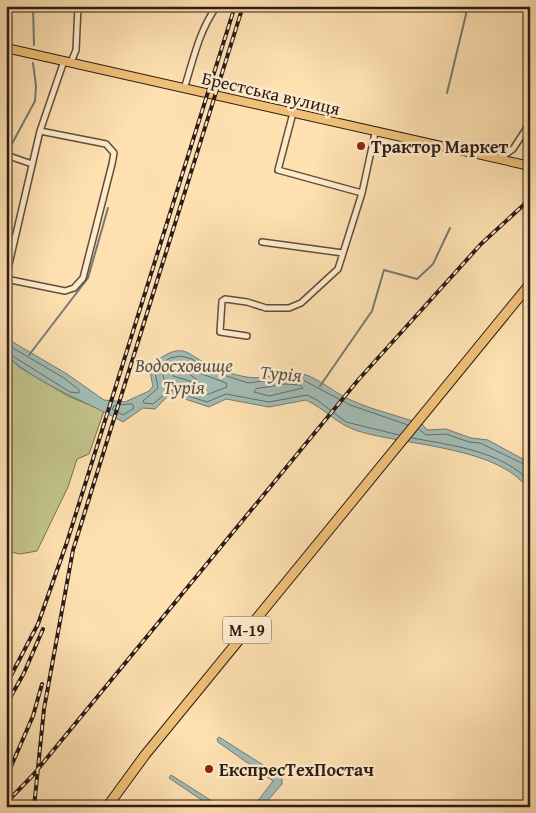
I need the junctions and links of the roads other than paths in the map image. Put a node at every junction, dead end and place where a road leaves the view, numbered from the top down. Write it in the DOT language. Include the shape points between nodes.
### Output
graph roads {
  1 [pos="78,6"];
  2 [pos="217,6"];
  3 [pos="6,48"];
  4 [pos="67,62"];
  5 [pos="184,88"];
  6 [pos="293,113"];
  7 [pos="530,123"];
  8 [pos="40,130"];
  9 [pos="376,133"];
  10 [pos="9,156"];
  11 [pos="499,159"];
  12 [pos="32,164"];
  13 [pos="530,166"];
  14 [pos="362,192"];
  15 [pos="262,242"];
  16 [pos="343,253"];
  17 [pos="6,278"];
  18 [pos="530,284"];
  19 [pos="247,336"];
  20 [pos="107,807"];
  1 -- 4 [label="street" via="76,50"];
  2 -- 5 [label="street" via="209,15"];
  3 -- 4 [label="main road, Брестська вулиця"];
  4 -- 5 [label="main road, Брестська вулиця"];
  4 -- 8 [label="street"];
  5 -- 6 [label="main road, Брестська вулиця"];
  6 -- 9 [label="main road, Брестська вулиця"];
  6 -- 14 [label="street" via="278,170"];
  7 -- 11 [label="street" via="513,149"];
  8 -- 12 [label="street"];
  8 -- 17 [label="street" via="106,144 114,153 112,164 83,278 74,288 65,292"];
  9 -- 11 [label="main road, Брестська вулиця"];
  9 -- 14 [label="street"];
  10 -- 12 [label="street"];
  11 -- 13 [label="main road, Брестська вулиця"];
  12 -- 17 [label="street"];
  14 -- 16 [label="street"];
  15 -- 16 [label="street"];
  16 -- 19 [label="street" via="338,269 293,307 273,309 238,300 222,301 220,332"];
  18 -- 20 [label="highway, М-19" via="144,755"];
}
